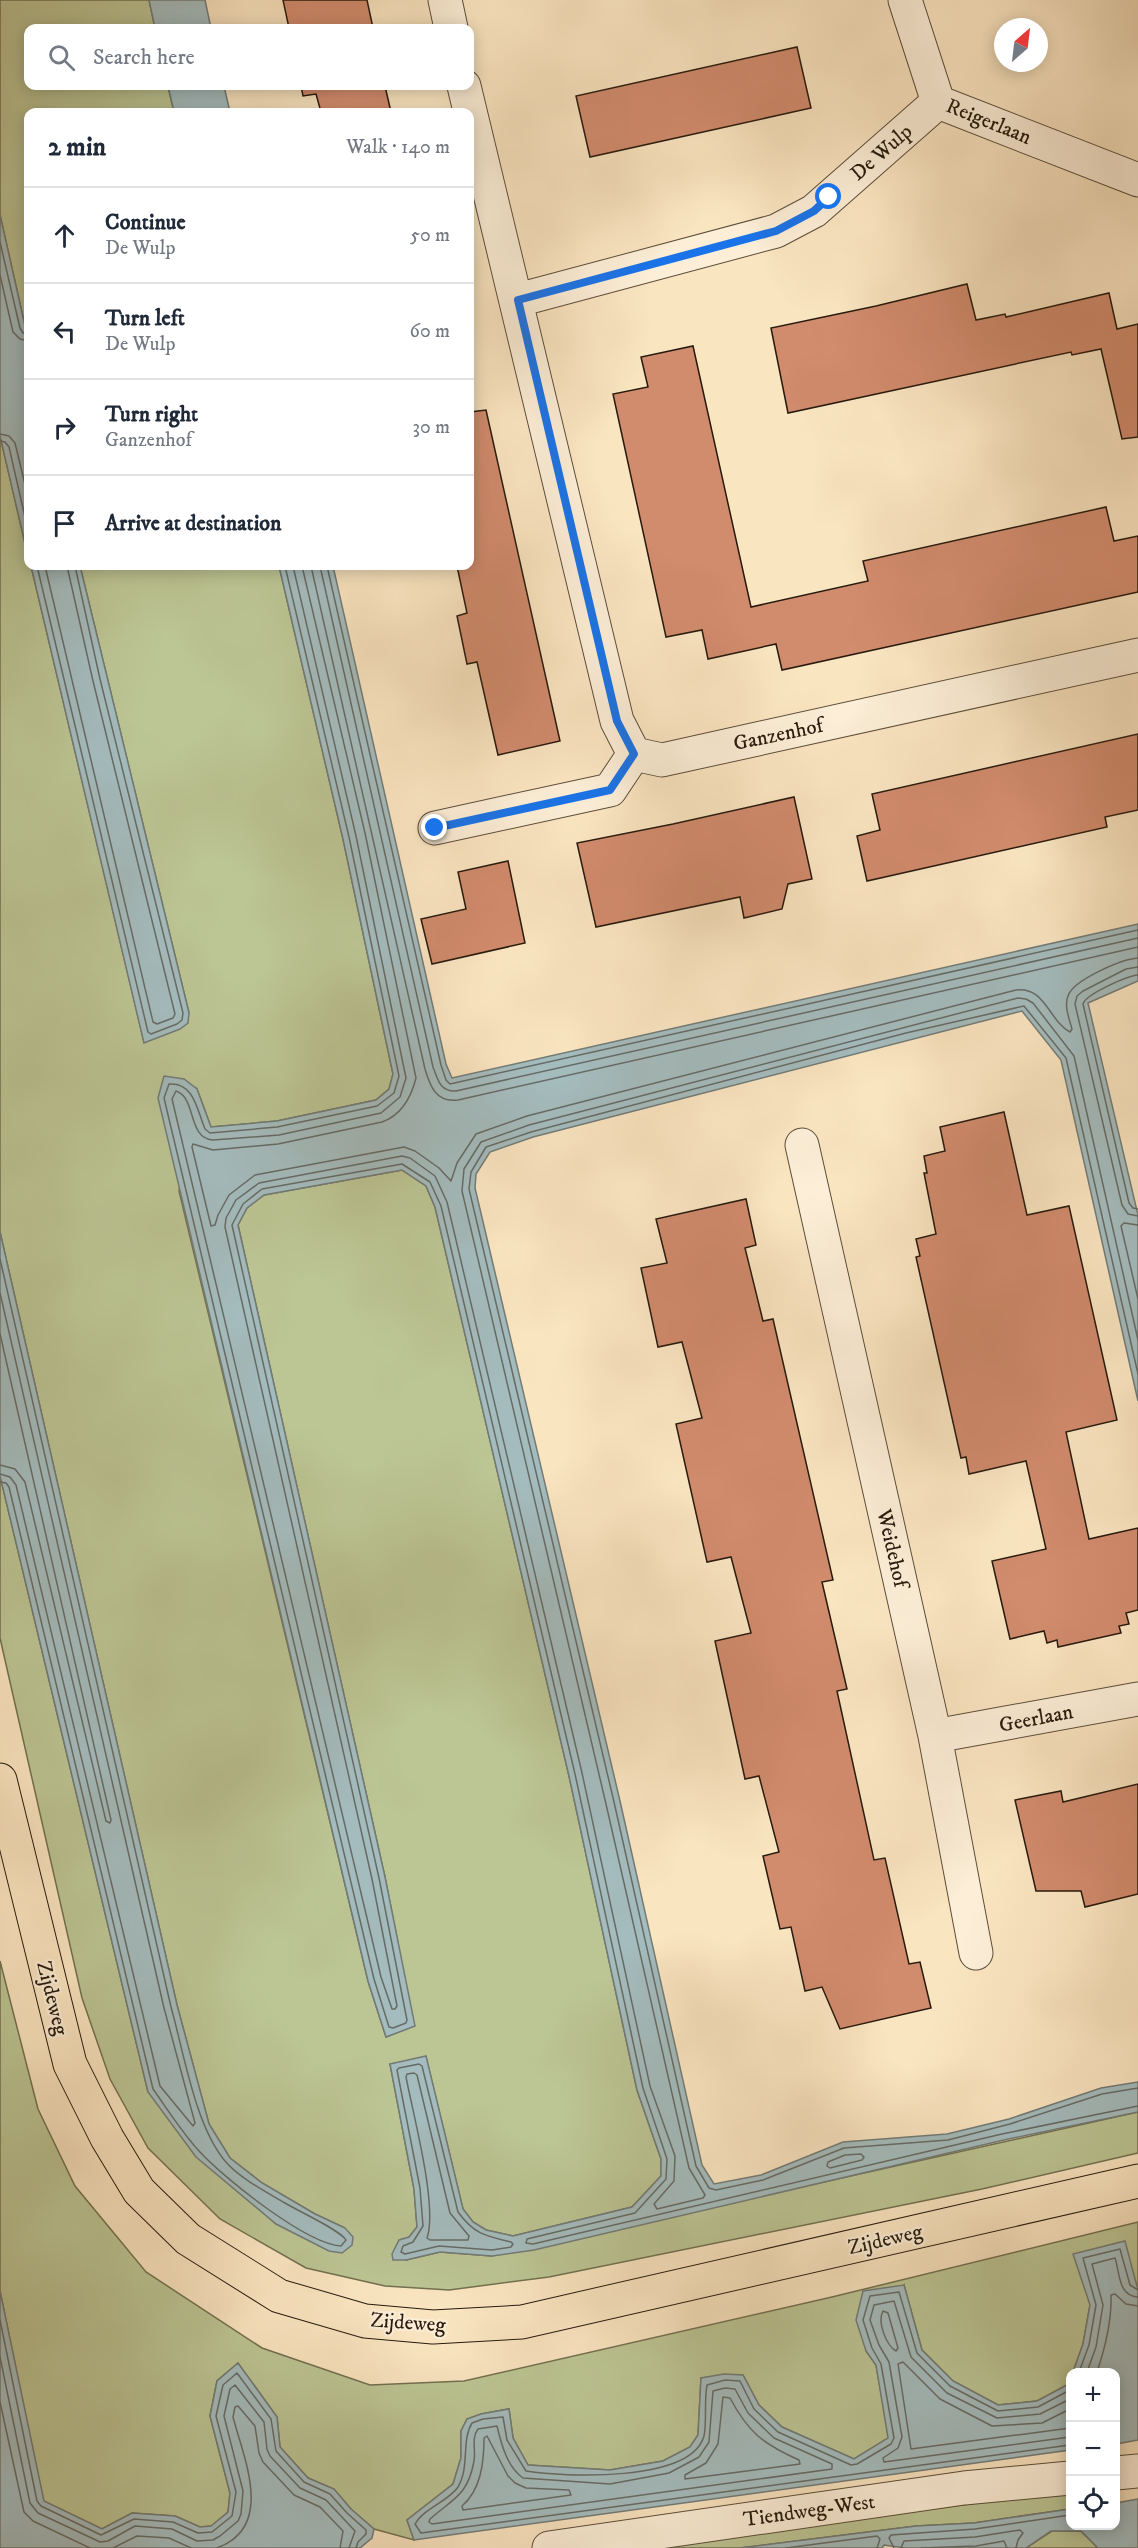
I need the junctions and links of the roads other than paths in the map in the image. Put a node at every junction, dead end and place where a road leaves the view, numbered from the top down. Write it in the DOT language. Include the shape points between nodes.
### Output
graph roads {
  1 [pos="445,0"];
  2 [pos="905,0"];
  3 [pos="450,24"];
  4 [pos="465,90"];
  5 [pos="938,102"];
  6 [pos="469,108"];
  7 [pos="474,129"];
  8 [pos="1138,180"];
  9 [pos="518,300"];
  10 [pos="1138,655"];
  11 [pos="634,754"];
  12 [pos="435,828"];
  13 [pos="802,1145"];
  14 [pos="1138,1699"];
  15 [pos="935,1736"];
  16 [pos="0,1780"];
  17 [pos="976,1953"];
  18 [pos="1138,2181"];
  19 [pos="1138,2471"];
  20 [pos="1120,2473"];
  21 [pos="1066,2478"];
  22 [pos="549,2548"];
  1 -- 3 [label="street"];
  2 -- 5 [label="street, Reigerlaan"];
  4 -- 6 [label="street"];
  5 -- 8 [label="street, Reigerlaan"];
  5 -- 9 [label="street, De Wulp" via="814,211 776,231"];
  7 -- 9 [label="street"];
  9 -- 11 [label="street" via="617,721"];
  10 -- 11 [label="street, Ganzenhof" via="662,760"];
  11 -- 12 [label="street" via="610,790"];
  13 -- 15 [label="street, Weidehof"];
  14 -- 15 [label="street, Geerlaan"];
  15 -- 17 [label="street, Weidehof"];
  16 -- 18 [label="main road, Zijdeweg" via="70,2064 107,2138 139,2191 188,2239 279,2296 365,2321 433,2327 522,2322"];
  19 -- 20 [label="street"];
  21 -- 22 [label="street, Tiendweg-West" via="964,2488"];
}
